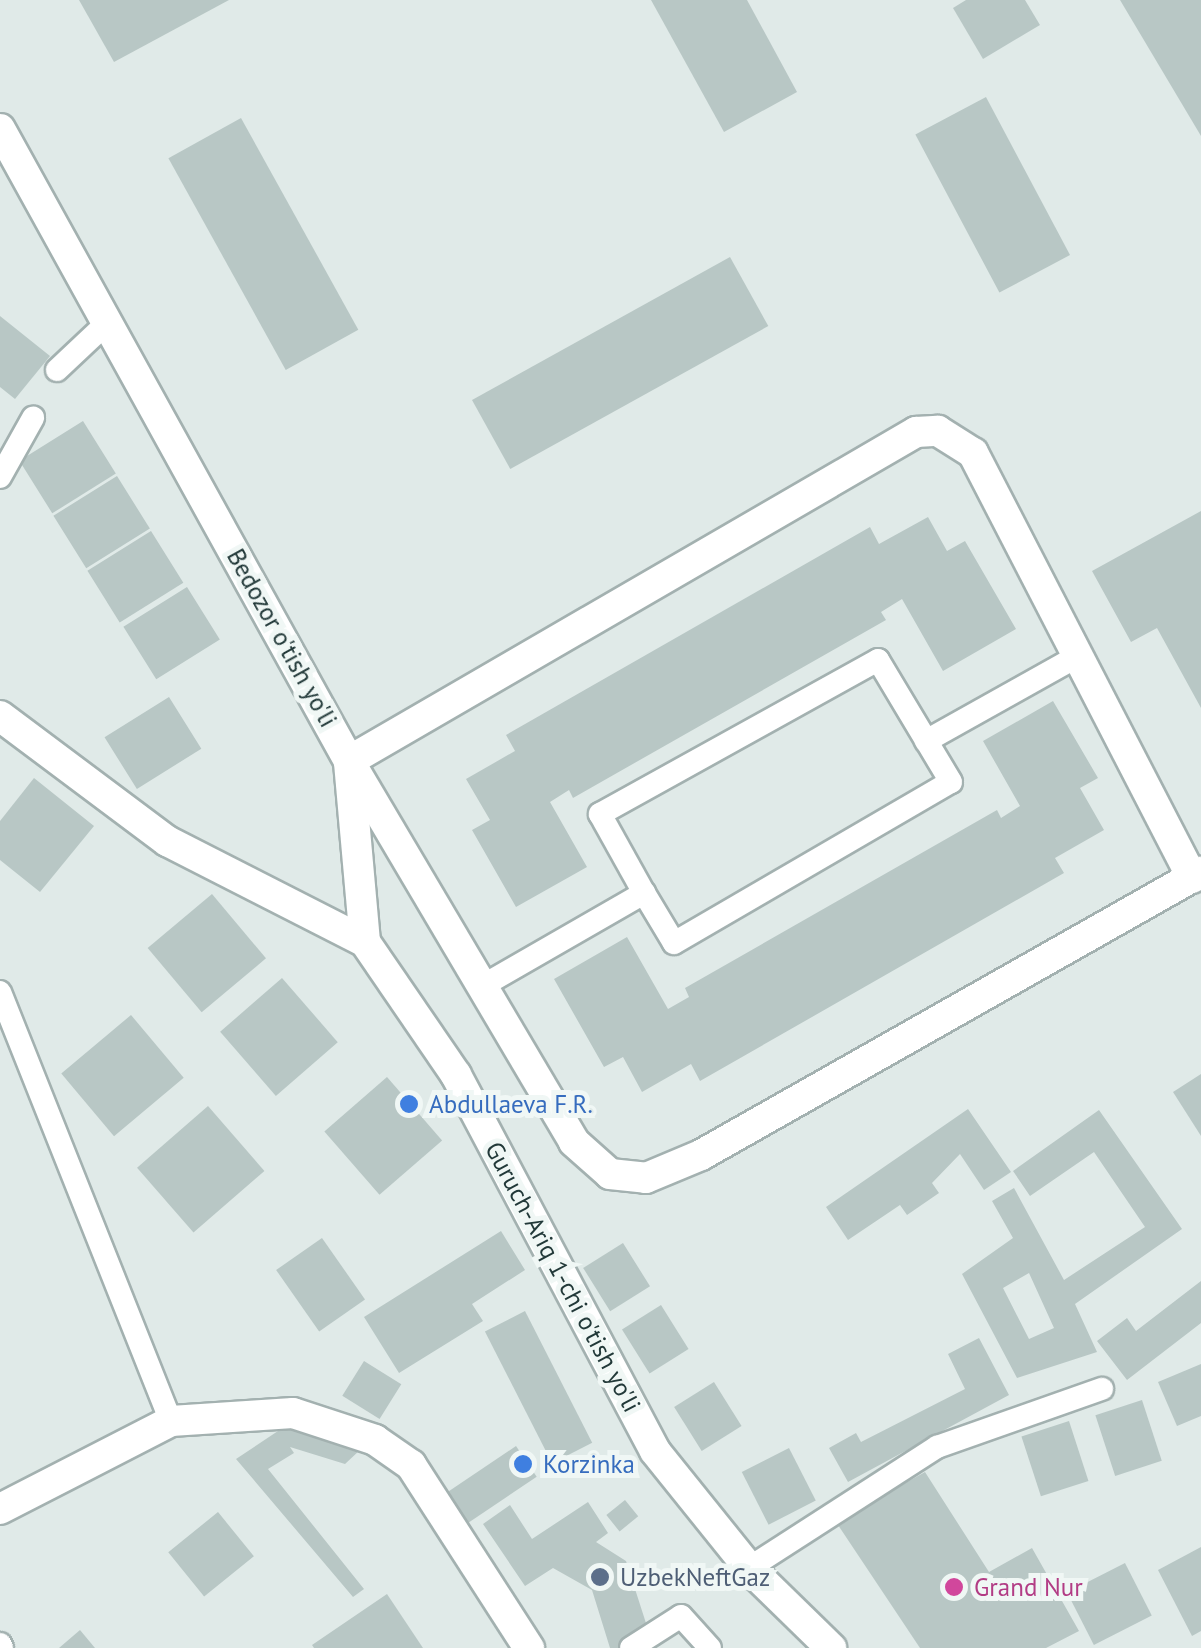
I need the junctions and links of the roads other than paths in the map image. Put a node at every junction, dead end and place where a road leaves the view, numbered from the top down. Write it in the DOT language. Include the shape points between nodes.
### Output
graph roads {
  1 [pos="0,129"];
  2 [pos="108,322"];
  3 [pos="57,370"];
  4 [pos="33,418"];
  5 [pos="0,477"];
  6 [pos="1076,657"];
  7 [pos="0,716"];
  8 [pos="926,741"];
  9 [pos="349,761"];
  10 [pos="1198,878"];
  11 [pos="644,893"];
  12 [pos="365,942"];
  13 [pos="484,985"];
  14 [pos="0,992"];
  15 [pos="1102,1389"];
  16 [pos="171,1421"];
  17 [pos="0,1509"];
  18 [pos="749,1568"];
  19 [pos="529,1648"];
  20 [pos="630,1648"];
  21 [pos="710,1648"];
  22 [pos="831,1648"];
  1 -- 2 [label="street, Bedozor o'tish yo'li"];
  2 -- 3 [label="lane"];
  2 -- 9 [label="street, Bedozor o'tish yo'li"];
  4 -- 5 [label="lane"];
  6 -- 8 [label="lane"];
  6 -- 9 [label="street" via="973,453 938,431 916,432"];
  6 -- 10 [label="street"];
  7 -- 12 [label="street, Guruch-Ariq 1-chi o'tish yo'li" via="167,841"];
  8 -- 11 [label="lane" via="951,782 674,943"];
  8 -- 11 [label="lane" via="878,660 600,814"];
  9 -- 12 [label="street"];
  9 -- 13 [label="street, Bedozor o'tish yo'li"];
  10 -- 13 [label="street, Bedozor o'tish yo'li" via="666,1172 610,1174 574,1142"];
  11 -- 13 [label="lane"];
  12 -- 18 [label="street, Guruch-Ariq 1-chi o'tish yo'li" via="456,1076 656,1451"];
  14 -- 16 [label="lane"];
  15 -- 18 [label="lane" via="937,1447"];
  16 -- 17 [label="street"];
  16 -- 19 [label="street" via="293,1413 375,1440 411,1465"];
  18 -- 22 [label="street, Guruch-Ariq 1-chi o'tish yo'li"];
  20 -- 21 [label="lane" via="681,1616"];
}
